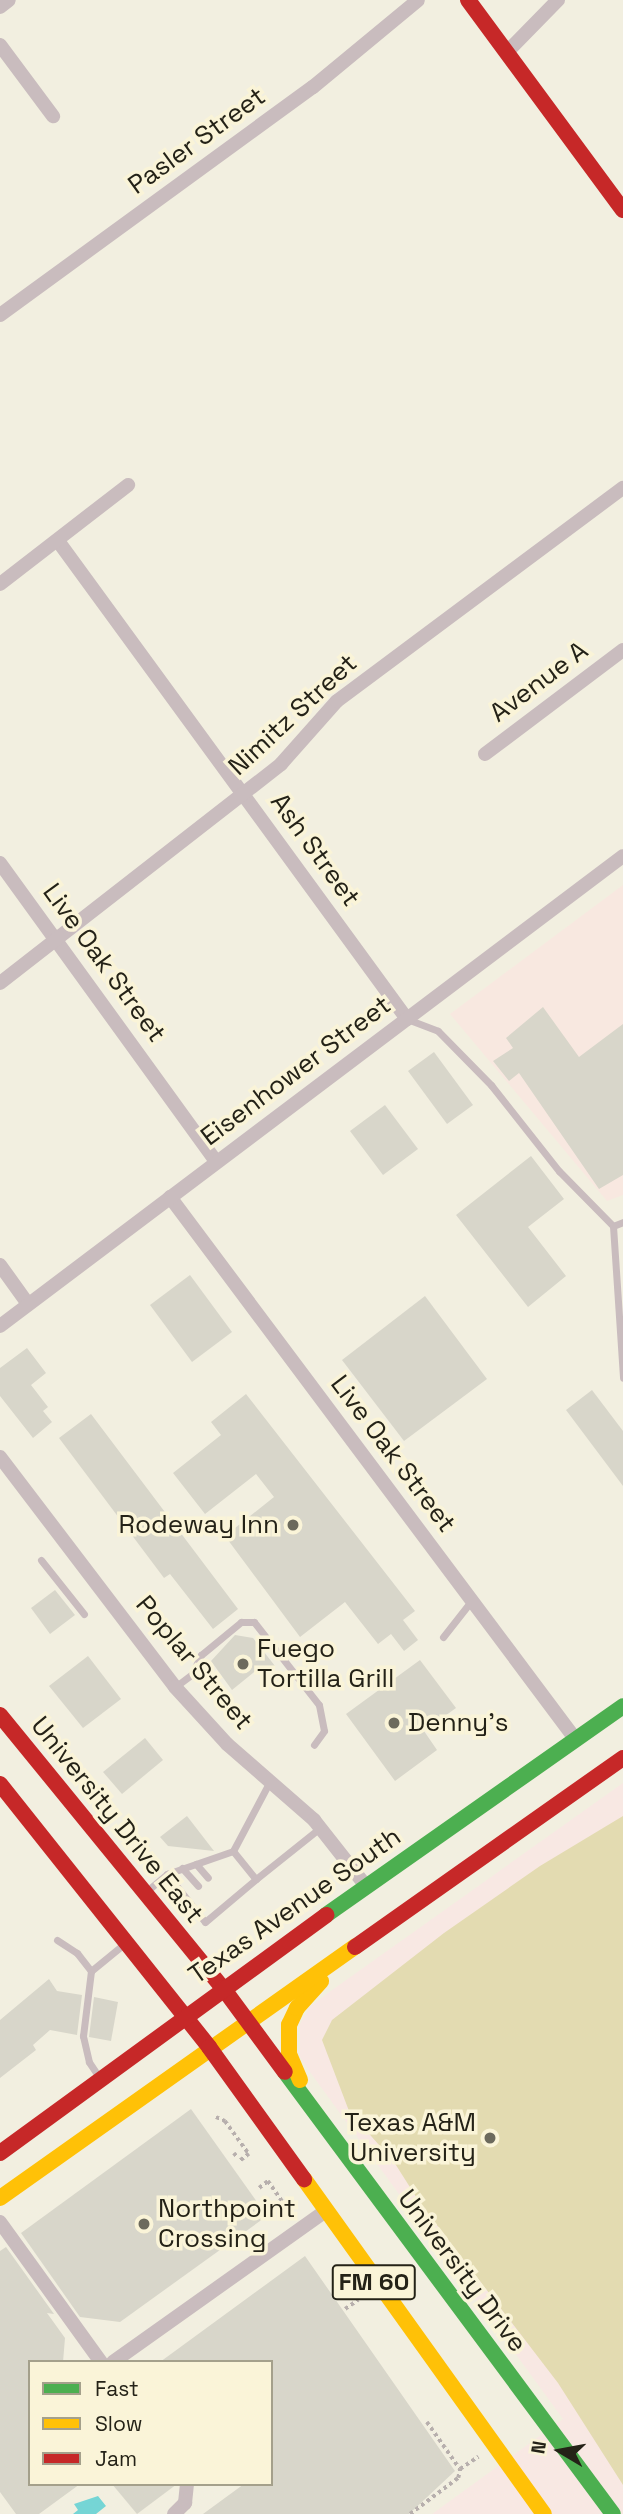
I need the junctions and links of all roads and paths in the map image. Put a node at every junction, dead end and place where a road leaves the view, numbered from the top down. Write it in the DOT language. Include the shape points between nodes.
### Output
graph roads {
  1 [pos="9,0"];
  2 [pos="418,0"];
  3 [pos="468,0"];
  4 [pos="558,0"];
  5 [pos="0,6"];
  6 [pos="0,45"];
  7 [pos="507,52"];
  8 [pos="53,116"];
  9 [pos="623,210"];
  10 [pos="0,315"];
  11 [pos="128,485"];
  12 [pos="623,488"];
  13 [pos="58,541"];
  14 [pos="0,584"];
  15 [pos="623,650"];
  16 [pos="485,754"];
  17 [pos="245,794"];
  18 [pos="623,856"];
  19 [pos="0,863"];
  20 [pos="57,940"];
  21 [pos="0,983"];
  22 [pos="407,1019"];
  23 [pos="216,1161"];
  24 [pos="170,1197"];
  25 [pos="623,1222"];
  26 [pos="613,1226"];
  27 [pos="0,1265"];
  28 [pos="28,1304"];
  29 [pos="0,1326"];
  30 [pos="623,1378"];
  31 [pos="0,1457"];
  32 [pos="41,1560"];
  33 [pos="472,1600"];
  34 [pos="84,1614"];
  35 [pos="443,1637"];
  36 [pos="175,1687"];
  37 [pos="623,1706"];
  38 [pos="0,1715"];
  39 [pos="576,1740"];
  40 [pos="314,1745"];
  41 [pos="623,1758"];
  42 [pos="270,1780"];
  43 [pos="0,1784"];
  44 [pos="321,1828"];
  45 [pos="233,1851"];
  46 [pos="196,1864"];
  47 [pos="183,1868"];
  48 [pos="167,1874"];
  49 [pos="208,1878"];
  50 [pos="256,1879"];
  51 [pos="198,1886"];
  52 [pos="366,1886"];
  53 [pos="146,1892"];
  54 [pos="57,1940"];
  55 [pos="125,1944"];
  56 [pos="338,1960"];
  57 [pos="91,1971"];
  58 [pos="223,1988"];
  59 [pos="184,2015"];
  60 [pos="247,2022"];
  61 [pos="209,2047"];
  62 [pos="100,2079"];
  63 [pos="315,2115"];
  64 [pos="216,2117"];
  65 [pos="0,2153"];
  66 [pos="234,2153"];
  67 [pos="259,2188"];
  68 [pos="0,2198"];
  69 [pos="282,2206"];
  70 [pos="324,2212"];
  71 [pos="0,2222"];
  72 [pos="348,2287"];
  73 [pos="345,2309"];
  74 [pos="100,2360"];
  75 [pos="116,2360"];
  76 [pos="427,2422"];
  77 [pos="482,2454"];
  78 [pos="460,2469"];
  79 [pos="187,2486"];
  80 [pos="174,2514"];
  81 [pos="410,2514"];
  82 [pos="544,2514"];
  83 [pos="613,2514"];
  1 -- 5 [label="street"];
  2 -- 10 [label="street, Pasler Street" via="313,87"];
  3 -- 7 [label="main road"];
  4 -- 7 [label="street"];
  6 -- 8 [label="street"];
  7 -- 9 [label="main road"];
  11 -- 13 [label="street"];
  12 -- 17 [label="street, Nimitz Street" via="337,701 281,764"];
  13 -- 14 [label="street"];
  13 -- 17 [label="street, Ash Street"];
  15 -- 16 [label="street, Avenue A"];
  17 -- 20 [label="street, Nimitz Street"];
  17 -- 22 [label="street, Ash Street"];
  18 -- 22 [label="street, Eisenhower Street"];
  19 -- 20 [label="street, Live Oak Street"];
  20 -- 21 [label="street, Nimitz Street"];
  20 -- 23 [label="street, Live Oak Street"];
  22 -- 23 [label="street, Eisenhower Street"];
  22 -- 26 [label="lane" via="438,1031"];
  23 -- 24 [label="street, Eisenhower Street"];
  24 -- 28 [label="street, Eisenhower Street"];
  24 -- 33 [label="street, Live Oak Street"];
  25 -- 26 [label="lane"];
  26 -- 30 [label="lane"];
  27 -- 28 [label="street"];
  28 -- 29 [label="street, Eisenhower Street"];
  31 -- 36 [label="street, Poplar Street"];
  32 -- 34 [label="lane"];
  33 -- 35 [label="lane"];
  33 -- 39 [label="street, Live Oak Street"];
  36 -- 40 [label="lane" via="192,1674 201,1655 242,1622 254,1622 320,1705 324,1731"];
  36 -- 42 [label="street, Poplar Street" via="227,1744"];
  37 -- 39 [label="main road, Texas Avenue South"];
  38 -- 53 [label="main road, University Drive East / FM 60"];
  39 -- 52 [label="main road, Texas Avenue South"];
  41 -- 56 [label="main road"];
  42 -- 44 [label="street, Poplar Street"];
  42 -- 45 [label="lane"];
  43 -- 55 [label="main road, FM 60"];
  44 -- 50 [label="lane"];
  44 -- 52 [label="street, Poplar Street"];
  45 -- 46 [label="lane"];
  45 -- 50 [label="lane"];
  46 -- 47 [label="lane"];
  46 -- 49 [label="lane"];
  47 -- 48 [label="lane"];
  47 -- 51 [label="lane"];
  48 -- 50 [label="lane" via="205,1922"];
  48 -- 53 [label="lane"];
  52 -- 58 [label="main road, Texas Avenue South"];
  53 -- 58 [label="main road, University Drive East / FM 60"];
  54 -- 57 [label="lane" via="77,1953"];
  55 -- 57 [label="lane"];
  55 -- 59 [label="main road, FM 60"];
  56 -- 60 [label="main road"];
  56 -- 63 [label="main road" via="297,2008 287,2038 289,2054"];
  57 -- 62 [label="lane" via="83,2036 89,2062"];
  58 -- 59 [label="main road, Texas Avenue South"];
  58 -- 60 [label="main road, University Drive East / FM 60"];
  59 -- 61 [label="main road, FM 60"];
  59 -- 62 [label="main road, Texas Avenue South"];
  60 -- 61 [label="main road"];
  60 -- 63 [label="main road, University Drive / FM 60"];
  61 -- 68 [label="main road"];
  61 -- 70 [label="main road, FM 60"];
  62 -- 65 [label="main road, Texas Avenue South"];
  63 -- 83 [label="main road, University Drive / FM 60"];
  64 -- 66 [label="path" via="249,2154 239,2160"];
  67 -- 69 [label="path" via="268,2181"];
  70 -- 75 [label="street"];
  70 -- 82 [label="main road, FM 60"];
  71 -- 74 [label="street"];
  72 -- 73 [label="path" via="358,2300"];
  76 -- 78 [label="path"];
  77 -- 78 [label="path"];
  78 -- 81 [label="path" via="458,2478"];
  79 -- 80 [label="street" via="185,2502"];
}
